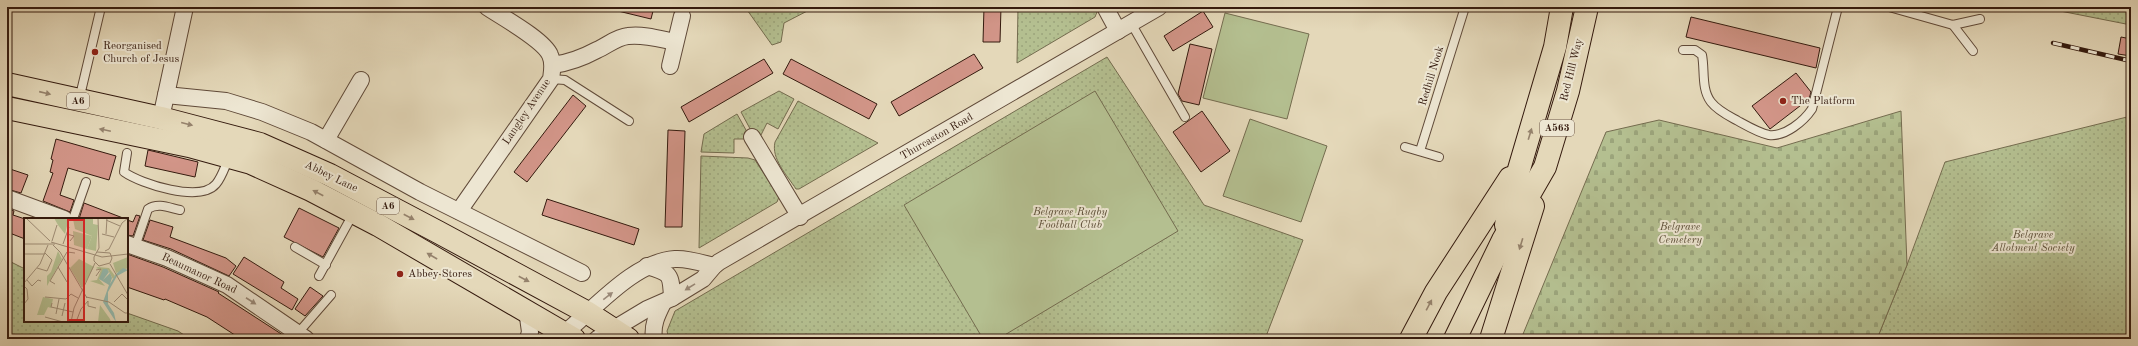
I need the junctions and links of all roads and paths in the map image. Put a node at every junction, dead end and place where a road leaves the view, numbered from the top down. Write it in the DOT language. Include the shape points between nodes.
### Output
graph roads {
  1 [pos="101,7"];
  2 [pos="185,7"];
  3 [pos="487,7"];
  4 [pos="1105,7"];
  5 [pos="1159,7"];
  6 [pos="1465,7"];
  7 [pos="1562,7"];
  8 [pos="1587,7"];
  9 [pos="1838,7"];
  10 [pos="1889,7"];
  11 [pos="682,16"];
  12 [pos="1980,19"];
  13 [pos="1953,25"];
  14 [pos="1125,27"];
  15 [pos="675,42"];
  16 [pos="1683,50"];
  17 [pos="1973,51"];
  18 [pos="670,66"];
  19 [pos="552,72"];
  20 [pos="362,80"];
  21 [pos="7,84"];
  22 [pos="166,95"];
  23 [pos="79,101"];
  24 [pos="7,108"];
  25 [pos="155,117"];
  26 [pos="1185,117"];
  27 [pos="629,121"];
  28 [pos="752,137"];
  29 [pos="143,138"];
  30 [pos="326,140"];
  31 [pos="1405,147"];
  32 [pos="1420,152"];
  33 [pos="127,153"];
  34 [pos="229,157"];
  35 [pos="1439,157"];
  36 [pos="1523,159"];
  37 [pos="1545,167"];
  38 [pos="86,182"];
  39 [pos="7,198"];
  40 [pos="180,210"];
  41 [pos="459,211"];
  42 [pos="354,213"];
  43 [pos="800,217"];
  44 [pos="61,218"];
  45 [pos="73,218"];
  46 [pos="1503,240"];
  47 [pos="131,246"];
  48 [pos="294,247"];
  49 [pos="326,264"];
  50 [pos="647,266"];
  51 [pos="714,266"];
  52 [pos="582,273"];
  53 [pos="319,276"];
  54 [pos="331,295"];
  55 [pos="668,301"];
  56 [pos="527,310"];
  57 [pos="588,313"];
  58 [pos="302,336"];
  59 [pos="613,336"];
  60 [pos="565,337"];
  61 [pos="528,339"];
  62 [pos="654,339"];
  63 [pos="1411,339"];
  64 [pos="1455,339"];
  65 [pos="1491,339"];
  1 -- 23 [label="lane"];
  2 -- 22 [label="street"];
  3 -- 19 [label="street, Langley Avenue" via="544,46 550,55"];
  4 -- 14 [label="street"];
  5 -- 14 [label="street, Thurcaston Road"];
  6 -- 32 [label="lane, Redhill Nook"];
  36 -- 7 [label="main road, Red Hill Way / A563, one-way" via="1555,47"];
  8 -- 37 [label="main road, Red Hill Way / A563" via="1568,91"];
  9 -- 16 [label="lane" via="1812,109 1804,120 1791,129 1770,135 1724,114 1711,102 1706,91 1702,55 1694,50"];
  10 -- 13 [label="lane"];
  11 -- 15 [label="street"];
  12 -- 13 [label="lane"];
  13 -- 17 [label="lane"];
  14 -- 26 [label="lane"];
  14 -- 43 [label="street, Thurcaston Road"];
  15 -- 18 [label="street"];
  15 -- 19 [label="street" via="627,36 564,64"];
  19 -- 27 [label="lane"];
  19 -- 41 [label="street, Langley Avenue"];
  20 -- 30 [label="street"];
  21 -- 23 [label="main road, Abbey Lane / A6, one-way"];
  22 -- 25 [label="street"];
  22 -- 30 [label="street" via="226,101 262,112"];
  23 -- 25 [label="main road, Abbey Lane / A6"];
  29 -- 24 [label="main road, Abbey Lane / A6, one-way"];
  25 -- 29 [label="main road"];
  25 -- 57 [label="main road, Abbey Lane / A6, one-way" via="260,144 330,175"];
  28 -- 43 [label="street"];
  29 -- 34 [label="main road, Abbey Lane / A6" via="189,146"];
  30 -- 41 [label="street"];
  31 -- 32 [label="lane"];
  32 -- 35 [label="lane"];
  33 -- 34 [label="lane" via="124,172 132,177 173,190 190,192 216,184"];
  42 -- 34 [label="main road, Abbey Lane / A6, one-way" via="251,163"];
  36 -- 46 [label="main road, Red Hill Way / A563" via="1512,193"];
  63 -- 36 [label="main road, one-way" via="1436,292"];
  37 -- 46 [label="main road, Red Hill Way / A563"];
  37 -- 65 [label="main road, one-way"];
  38 -- 45 [label="lane"];
  39 -- 44 [label="street"];
  40 -- 47 [label="lane" via="158,205 148,209"];
  41 -- 52 [label="street"];
  42 -- 49 [label="lane"];
  56 -- 42 [label="main road, Abbey Lane / A6, one-way"];
  43 -- 51 [label="street, Thurcaston Road"];
  46 -- 64 [label="main road, Red Hill Way / A563"];
  47 -- 58 [label="street, Beaumanor Road, one-way" via="227,285"];
  48 -- 49 [label="lane"];
  49 -- 53 [label="lane"];
  50 -- 51 [label="street" via="676,259"];
  50 -- 55 [label="street" via="669,275 671,280"];
  57 -- 50 [label="street, one-way"];
  51 -- 55 [label="street, Thurcaston Road, one-way" via="703,278"];
  54 -- 58 [label="lane"];
  55 -- 59 [label="street, Thurcaston Road" via="647,308"];
  55 -- 62 [label="street" via="656,317"];
  56 -- 60 [label="main road, Abbey Lane / A6"];
  56 -- 61 [label="street" via="530,332"];
  57 -- 59 [label="main road, Abbey Lane / A6"];
  57 -- 60 [label="street"];
}
